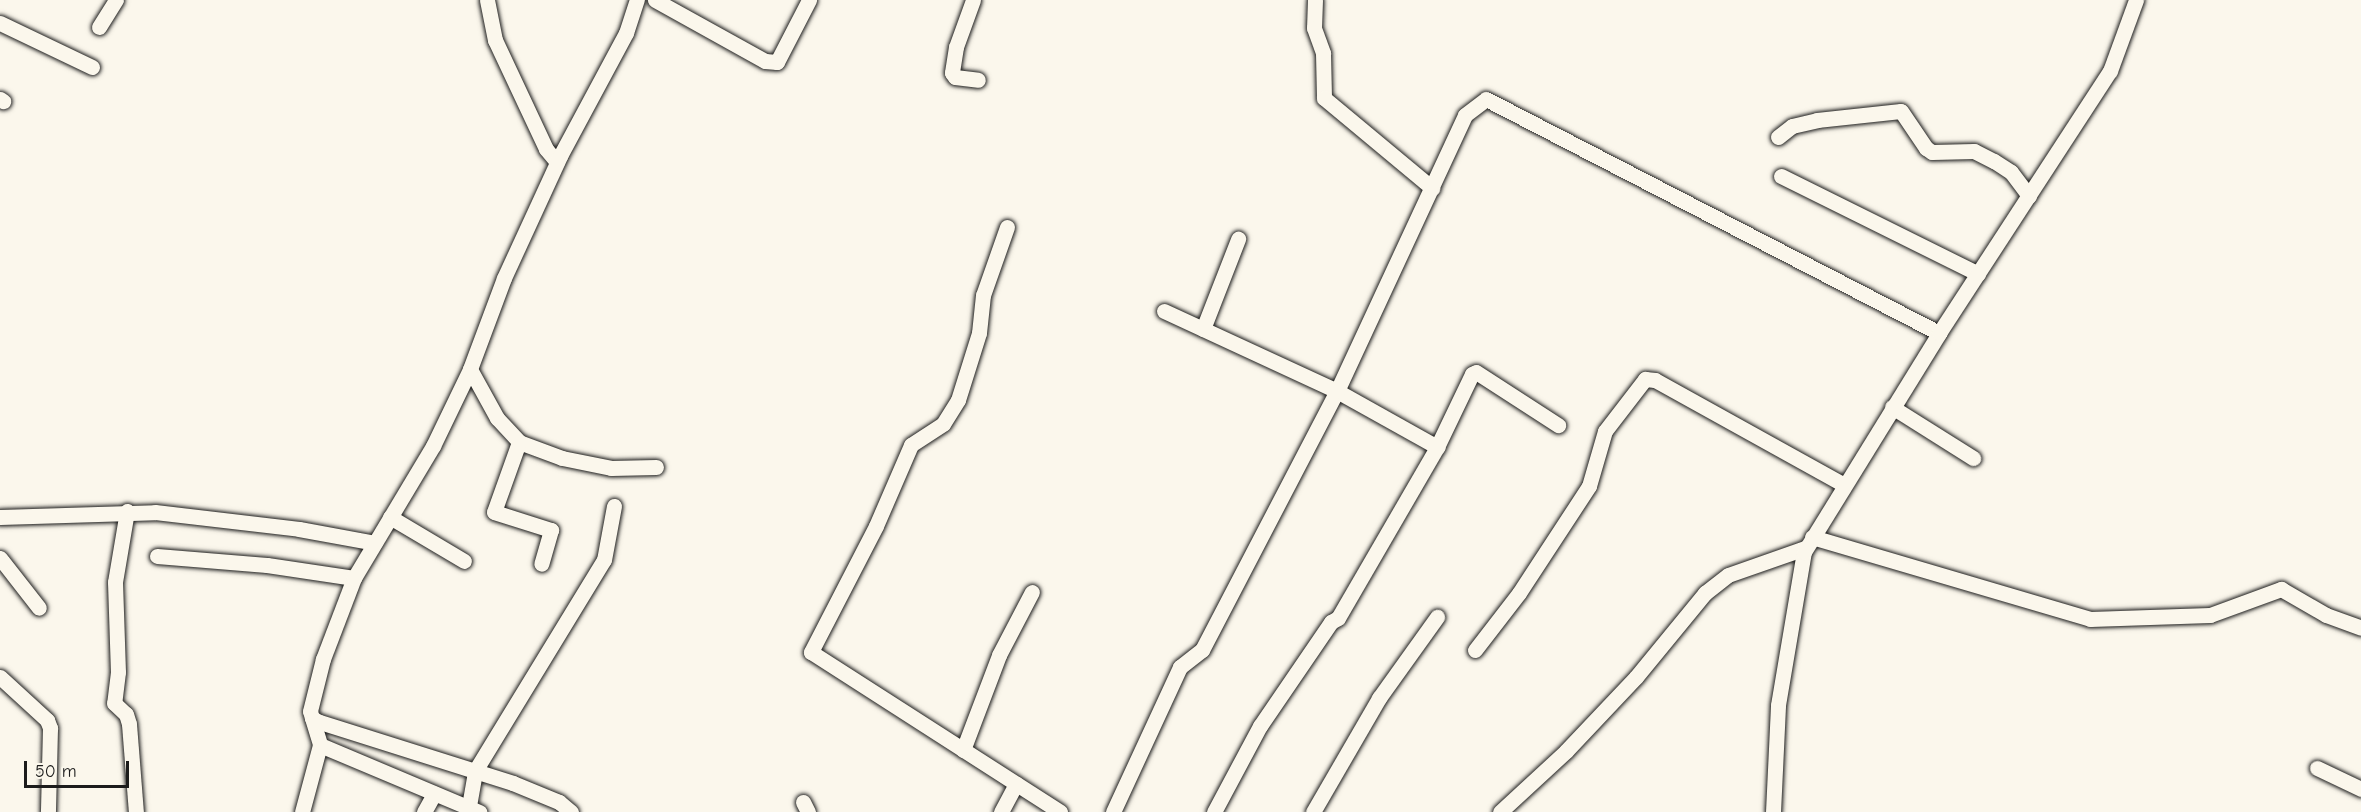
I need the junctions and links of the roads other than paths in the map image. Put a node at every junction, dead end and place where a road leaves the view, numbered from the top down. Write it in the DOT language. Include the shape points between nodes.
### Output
graph roads {
  1 [pos="116,0"];
  2 [pos="486,0"];
  3 [pos="637,0"];
  4 [pos="655,0"];
  5 [pos="809,0"];
  6 [pos="973,0"];
  7 [pos="1314,0"];
  8 [pos="2136,0"];
  9 [pos="0,23"];
  10 [pos="99,27"];
  11 [pos="92,67"];
  12 [pos="978,81"];
  13 [pos="1778,137"];
  14 [pos="557,162"];
  15 [pos="1781,176"];
  16 [pos="1432,188"];
  17 [pos="2029,196"];
  18 [pos="1007,227"];
  19 [pos="1238,239"];
  20 [pos="1978,274"];
  21 [pos="1164,311"];
  22 [pos="1203,330"];
  23 [pos="1939,333"];
  24 [pos="470,369"];
  25 [pos="1337,391"];
  26 [pos="1892,407"];
  27 [pos="1558,425"];
  28 [pos="519,442"];
  29 [pos="1437,447"];
  30 [pos="1973,458"];
  31 [pos="656,467"];
  32 [pos="1844,484"];
  33 [pos="614,506"];
  34 [pos="127,511"];
  35 [pos="0,517"];
  36 [pos="390,517"];
  37 [pos="1809,542"];
  38 [pos="375,543"];
  39 [pos="157,556"];
  40 [pos="0,558"];
  41 [pos="464,561"];
  42 [pos="541,564"];
  43 [pos="354,578"];
  44 [pos="1032,592"];
  45 [pos="39,608"];
  46 [pos="1437,616"];
  47 [pos="2361,628"];
  48 [pos="1474,650"];
  49 [pos="0,677"];
  50 [pos="313,722"];
  51 [pos="319,744"];
  52 [pos="963,750"];
  53 [pos="2317,768"];
  54 [pos="474,776"];
  55 [pos="1016,784"];
  56 [pos="2361,789"];
  57 [pos="434,794"];
  58 [pos="472,806"];
  59 [pos="48,812"];
  60 [pos="136,812"];
  61 [pos="302,812"];
  62 [pos="424,812"];
  63 [pos="571,812"];
  64 [pos="1000,812"];
  65 [pos="1060,812"];
  66 [pos="1113,812"];
  67 [pos="1214,812"];
  68 [pos="1313,812"];
  69 [pos="1500,812"];
  70 [pos="1773,812"];
  1 -- 10 [label="street"];
  2 -- 14 [label="street" via="495,40 546,149"];
  3 -- 14 [label="street" via="626,33"];
  4 -- 5 [label="street" via="765,61 777,62"];
  6 -- 12 [label="street" via="956,47 952,73"];
  7 -- 16 [label="street" via="1314,28 1323,53 1324,98 1338,114"];
  8 -- 17 [label="street" via="2110,71"];
  9 -- 11 [label="street"];
  13 -- 17 [label="street" via="1792,126 1817,120 1901,111 1932,152 1974,151 2011,172"];
  14 -- 24 [label="street" via="504,278"];
  15 -- 20 [label="street"];
  16 -- 23 [label="street" via="1465,115 1486,99"];
  16 -- 25 [label="street"];
  17 -- 20 [label="street"];
  18 -- 52 [label="street" via="983,295 979,333 958,400 942,424 911,445 876,526 811,646 815,657"];
  19 -- 22 [label="street"];
  20 -- 23 [label="street"];
  21 -- 22 [label="street"];
  22 -- 25 [label="street"];
  23 -- 26 [label="street"];
  24 -- 28 [label="street" via="497,418"];
  24 -- 36 [label="street" via="432,446"];
  25 -- 29 [label="street"];
  25 -- 66 [label="street" via="1202,650 1180,667"];
  26 -- 30 [label="street"];
  26 -- 32 [label="street"];
  27 -- 29 [label="street" via="1476,372"];
  28 -- 31 [label="street" via="562,458 611,468"];
  28 -- 42 [label="street" via="494,512 551,530"];
  29 -- 67 [label="street" via="1338,618 1331,622 1260,726"];
  32 -- 37 [label="street"];
  32 -- 48 [label="street" via="1654,380 1645,379 1605,431 1590,486 1519,593"];
  33 -- 54 [label="street" via="604,560"];
  34 -- 35 [label="street"];
  34 -- 38 [label="street" via="299,529"];
  34 -- 60 [label="street" via="115,582 115,697 129,724"];
  36 -- 38 [label="street"];
  36 -- 41 [label="street"];
  37 -- 47 [label="street" via="2090,619 2210,615 2281,589 2326,615"];
  37 -- 69 [label="street" via="1728,575 1705,592 1628,685 1566,751"];
  37 -- 70 [label="street" via="1778,705"];
  38 -- 43 [label="street"];
  39 -- 43 [label="street" via="267,565"];
  40 -- 45 [label="street"];
  43 -- 50 [label="street" via="323,659 310,711"];
  44 -- 52 [label="street" via="999,655"];
  46 -- 68 [label="street" via="1379,698"];
  49 -- 59 [label="street" via="47,720 50,728"];
  50 -- 51 [label="street"];
  50 -- 54 [label="street"];
  51 -- 57 [label="street"];
  51 -- 61 [label="street"];
  52 -- 55 [label="street"];
  53 -- 56 [label="street"];
  54 -- 58 [label="street"];
  54 -- 63 [label="street" via="559,802"];
  55 -- 64 [label="street"];
  55 -- 65 [label="street"];
  57 -- 58 [label="street"];
  57 -- 62 [label="street"];
}
